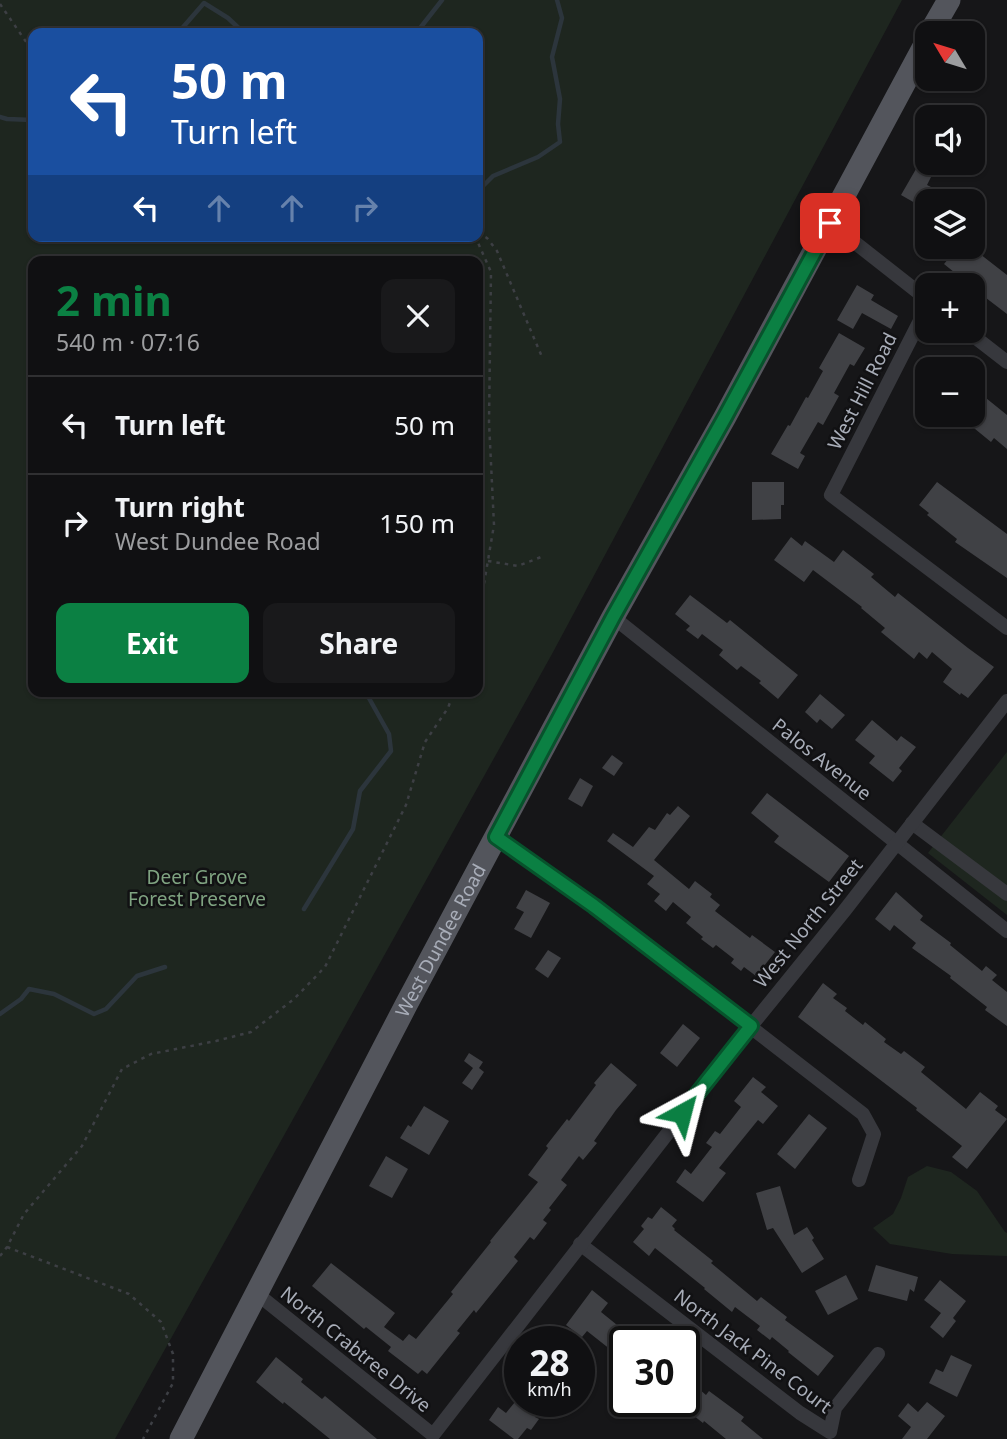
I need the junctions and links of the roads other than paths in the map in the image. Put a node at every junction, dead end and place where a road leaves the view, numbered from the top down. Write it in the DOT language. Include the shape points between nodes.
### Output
graph roads {
  1 [pos="949,0"];
  2 [pos="937,21"];
  3 [pos="915,63"];
  4 [pos="830,223"];
  5 [pos="915,292"];
  6 [pos="915,328"];
  7 [pos="982,343"];
  8 [pos="1007,362"];
  9 [pos="613,617"];
  10 [pos="1007,628"];
  11 [pos="1007,701"];
  12 [pos="912,823"];
  13 [pos="496,837"];
  14 [pos="898,842"];
  15 [pos="1007,894"];
  16 [pos="1007,931"];
  17 [pos="751,1026"];
  18 [pos="859,1180"];
  19 [pos="580,1244"];
  20 [pos="256,1293"];
  21 [pos="878,1354"];
  22 [pos="433,1435"];
  23 [pos="181,1439"];
  1 -- 2 [label="main road"];
  3 -- 4 [label="main road, West Dundee Road"];
  4 -- 5 [label="street"];
  4 -- 9 [label="main road, West Dundee Road"];
  6 -- 10 [label="street, West Hill Road" via="831,495"];
  7 -- 8 [label="street"];
  9 -- 13 [label="main road, West Dundee Road"];
  9 -- 14 [label="street, Palos Avenue"];
  11 -- 12 [label="street, West North Street"];
  12 -- 14 [label="street, West North Street"];
  12 -- 15 [label="street"];
  13 -- 17 [label="street"];
  13 -- 20 [label="main road, West Dundee Road"];
  14 -- 16 [label="street, Palos Avenue"];
  14 -- 17 [label="street, West North Street"];
  17 -- 18 [label="street" via="863,1114 874,1134"];
  17 -- 19 [label="street, West North Street"];
  19 -- 21 [label="street, North Jack Pine Court" via="830,1432 835,1408"];
  19 -- 22 [label="street, West North Street"];
  20 -- 22 [label="street, North Crabtree Drive"];
  20 -- 23 [label="main road, West Dundee Road"];
}
